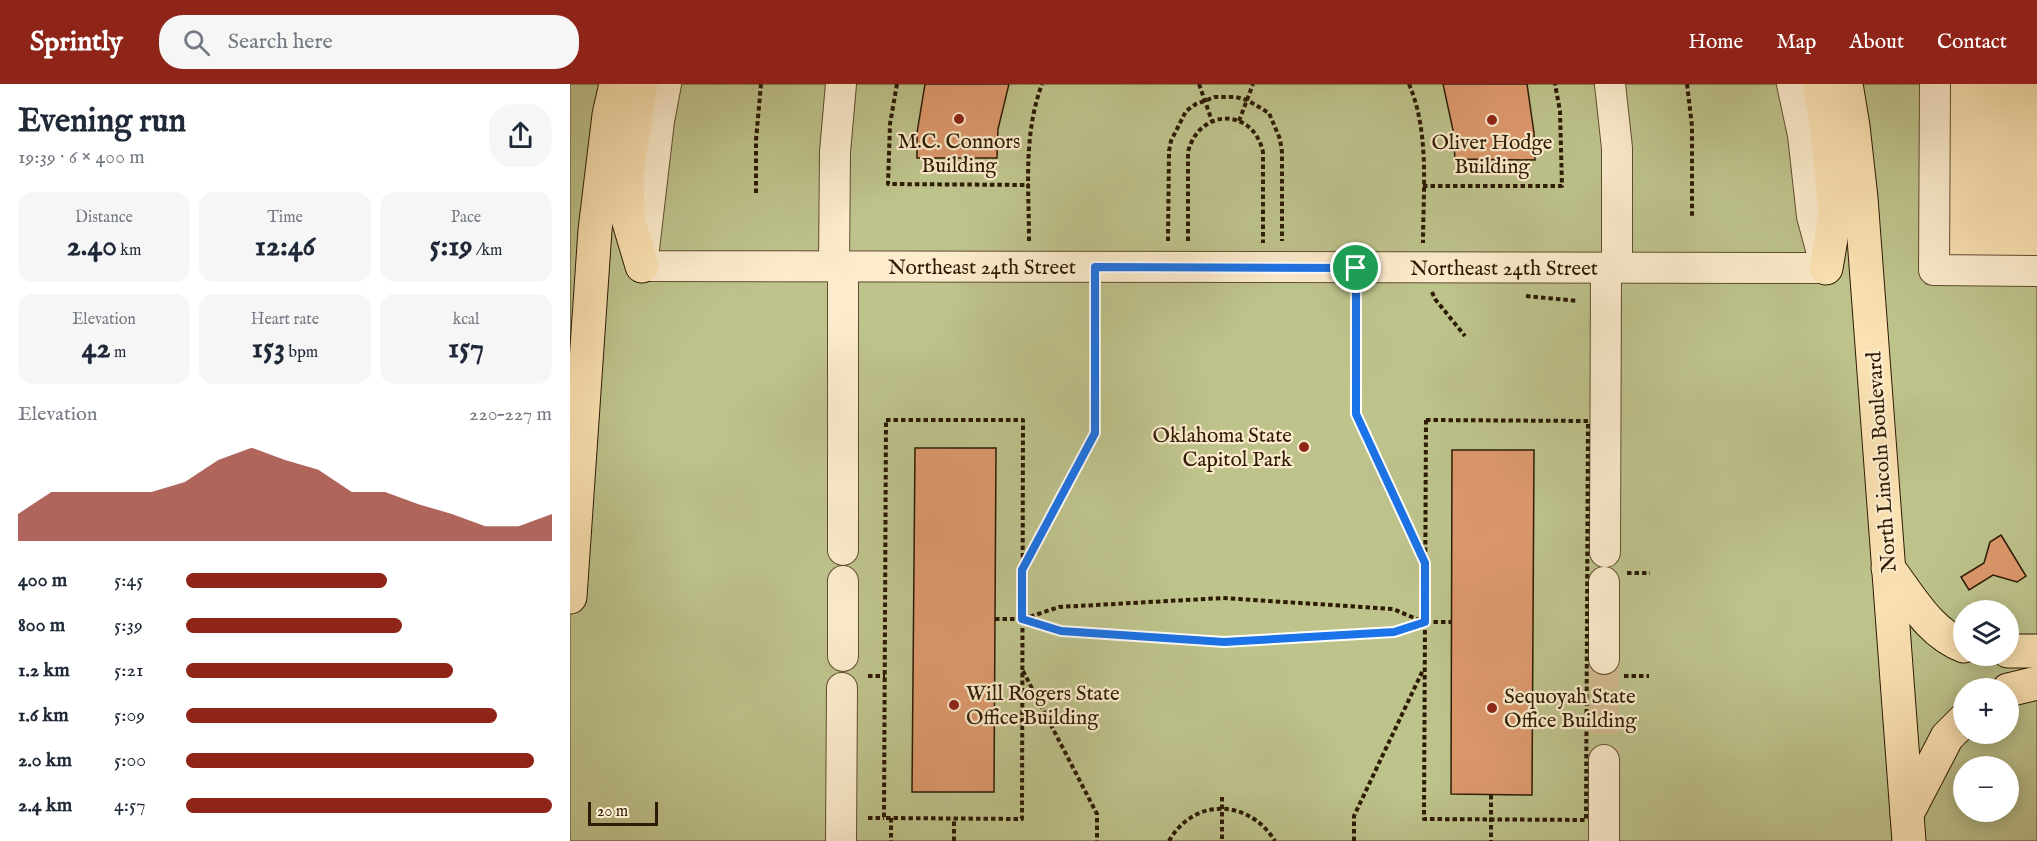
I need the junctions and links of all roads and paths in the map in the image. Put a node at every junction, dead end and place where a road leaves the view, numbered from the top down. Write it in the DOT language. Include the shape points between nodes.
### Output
graph roads {
  1 [pos="616,84"];
  2 [pos="641,84"];
  3 [pos="666,84"];
  4 [pos="761,84"];
  5 [pos="842,84"];
  6 [pos="897,84"];
  7 [pos="1042,84"];
  8 [pos="1199,84"];
  9 [pos="1253,84"];
  10 [pos="1409,84"];
  11 [pos="1555,84"];
  12 [pos="1610,84"];
  13 [pos="1687,84"];
  14 [pos="1792,84"];
  15 [pos="1819,84"];
  16 [pos="1846,84"];
  17 [pos="1935,84"];
  18 [pos="1205,100"];
  19 [pos="1247,100"];
  20 [pos="1212,121"];
  21 [pos="1239,121"];
  22 [pos="1029,185"];
  23 [pos="1423,186"];
  24 [pos="756,193"];
  25 [pos="1692,218"];
  26 [pos="1029,248"];
  27 [pos="1168,248"];
  28 [pos="1188,248"];
  29 [pos="1263,248"];
  30 [pos="1282,248"];
  31 [pos="1423,248"];
  32 [pos="642,266"];
  33 [pos="839,266"];
  34 [pos="1095,267"];
  35 [pos="1356,268"];
  36 [pos="1612,268"];
  37 [pos="1826,268"];
  38 [pos="2037,271"];
  39 [pos="843,550"];
  40 [pos="572,551"];
  41 [pos="1605,552"];
  42 [pos="1425,563"];
  43 [pos="1888,568"];
  44 [pos="1022,570"];
  45 [pos="843,581"];
  46 [pos="1604,582"];
  47 [pos="570,597"];
  48 [pos="995,619"];
  49 [pos="1022,619"];
  50 [pos="1425,622"];
  51 [pos="1451,622"];
  52 [pos="1953,640"];
  53 [pos="2019,651"];
  54 [pos="2037,651"];
  55 [pos="843,656"];
  56 [pos="1604,659"];
  57 [pos="1425,667"];
  58 [pos="1022,668"];
  59 [pos="885,676"];
  60 [pos="855,682"];
  61 [pos="2037,683"];
  62 [pos="2019,687"];
  63 [pos="1953,731"];
  64 [pos="1604,760"];
  65 [pos="1491,795"];
  66 [pos="1222,797"];
  67 [pos="1222,809"];
  68 [pos="868,818"];
  69 [pos="884,818"];
  70 [pos="891,818"];
  71 [pos="954,819"];
  72 [pos="1491,820"];
  73 [pos="1557,820"];
  74 [pos="1557,828"];
  75 [pos="1908,828"];
  76 [pos="841,841"];
  77 [pos="891,841"];
  78 [pos="954,841"];
  79 [pos="1097,841"];
  80 [pos="1169,841"];
  81 [pos="1222,841"];
  82 [pos="1275,841"];
  83 [pos="1354,841"];
  84 [pos="1491,841"];
  85 [pos="1604,841"];
  1 -- 40 [label="main road" via="595,230"];
  2 -- 32 [label="main road" via="627,171 628,219"];
  3 -- 32 [label="street"];
  4 -- 24 [label="path"];
  5 -- 33 [label="street" via="835,152"];
  6 -- 22 [label="path" via="890,124 888,184"];
  7 -- 22 [label="path" via="1029,131"];
  8 -- 18 [label="path"];
  9 -- 19 [label="path"];
  10 -- 23 [label="path" via="1419,117"];
  11 -- 23 [label="path" via="1560,111 1562,186"];
  12 -- 36 [label="street" via="1617,148"];
  13 -- 25 [label="path" via="1692,126"];
  14 -- 37 [label="street" via="1803,135 1812,216"];
  15 -- 37 [label="main road" via="1835,215"];
  16 -- 43 [label="main road, North Lincoln Boulevard" via="1862,198"];
  17 -- 38 [label="street" via="1934,270"];
  18 -- 19 [label="path" via="1226,96"];
  18 -- 20 [label="path"];
  18 -- 27 [label="path" via="1186,111 1171,141"];
  19 -- 21 [label="path"];
  19 -- 30 [label="path" via="1269,113 1280,139"];
  20 -- 21 [label="path"];
  20 -- 28 [label="path" via="1196,133 1188,152"];
  21 -- 29 [label="path" via="1256,133 1263,152"];
  22 -- 26 [label="path"];
  23 -- 31 [label="path"];
  32 -- 33 [label="street, Northeast 24th Street"];
  33 -- 34 [label="street, Northeast 24th Street"];
  33 -- 39 [label="street"];
  34 -- 35 [label="street, Northeast 24th Street"];
  34 -- 44 [label="path" via="1095,433"];
  35 -- 36 [label="street, Northeast 24th Street"];
  35 -- 42 [label="path" via="1356,414"];
  36 -- 37 [label="street, Northeast 24th Street"];
  36 -- 41 [label="street"];
  40 -- 47 [label="main road"];
  42 -- 50 [label="path"];
  42 -- 73 [label="path" via="1426,420 1588,421 1586,820"];
  43 -- 52 [label="main road" via="1929,622"];
  43 -- 75 [label="main road, North Lincoln Boulevard"];
  44 -- 49 [label="path"];
  44 -- 59 [label="path" via="1023,420 886,420"];
  45 -- 55 [label="street"];
  46 -- 56 [label="street"];
  48 -- 49 [label="path"];
  49 -- 50 [label="path" via="1061,631 1224,642 1394,632"];
  49 -- 50 [label="path" via="1059,607 1223,598 1393,609"];
  49 -- 58 [label="path"];
  50 -- 51 [label="path"];
  50 -- 57 [label="path"];
  53 -- 54 [label="main road"];
  57 -- 72 [label="path" via="1424,819"];
  57 -- 83 [label="path" via="1354,816"];
  58 -- 71 [label="path" via="1022,819"];
  58 -- 79 [label="path" via="1097,814"];
  59 -- 60 [label="path"];
  59 -- 69 [label="path"];
  60 -- 76 [label="street"];
  61 -- 62 [label="main road"];
  63 -- 75 [label="main road"];
  64 -- 85 [label="street"];
  65 -- 72 [label="path"];
  66 -- 67 [label="path"];
  67 -- 80 [label="path" via="1188,818"];
  67 -- 81 [label="path"];
  67 -- 82 [label="path" via="1243,812 1256,819"];
  68 -- 69 [label="path"];
  69 -- 70 [label="path"];
  70 -- 71 [label="path"];
  70 -- 77 [label="path"];
  71 -- 78 [label="path"];
  72 -- 73 [label="path"];
  72 -- 84 [label="path"];
  73 -- 74 [label="path"];
}
